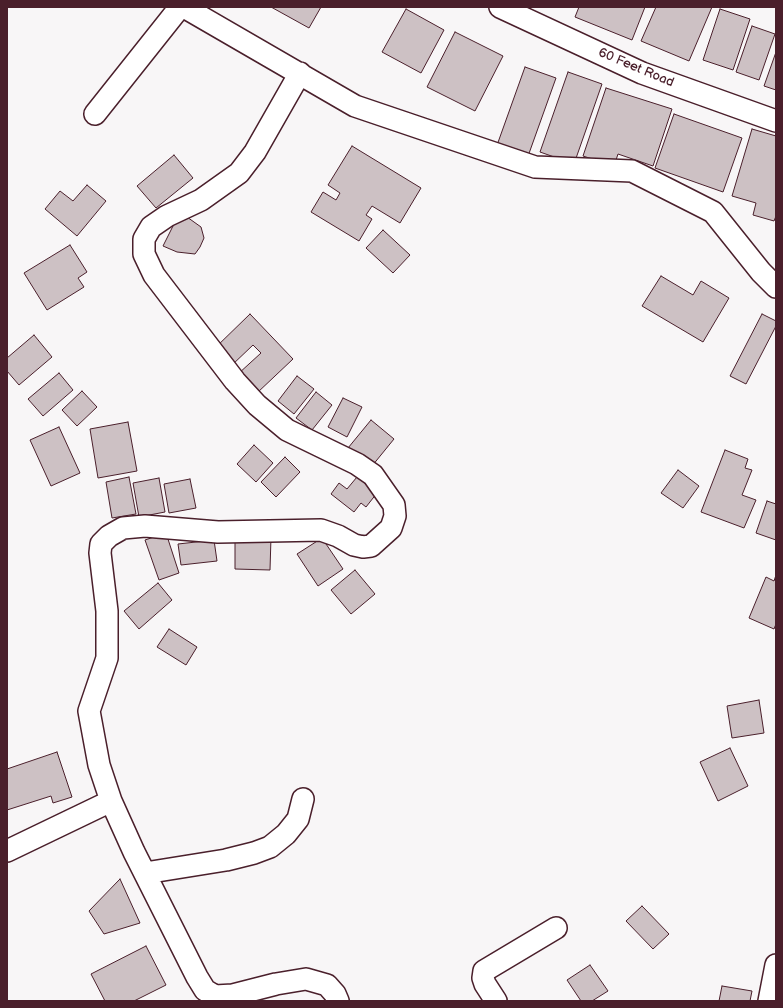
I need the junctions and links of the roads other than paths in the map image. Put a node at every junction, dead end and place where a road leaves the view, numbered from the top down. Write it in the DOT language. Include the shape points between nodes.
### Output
graph roads {
  1 [pos="180,7"];
  2 [pos="184,7"];
  3 [pos="500,7"];
  4 [pos="300,73"];
  5 [pos="95,114"];
  6 [pos="776,121"];
  7 [pos="776,287"];
  8 [pos="303,799"];
  9 [pos="111,800"];
  10 [pos="7,851"];
  11 [pos="145,873"];
  12 [pos="556,928"];
  13 [pos="776,965"];
  14 [pos="338,1001"];
  15 [pos="496,1001"];
  16 [pos="769,1001"];
  1 -- 5 [label="street"];
  2 -- 4 [label="street"];
  3 -- 6 [label="street, 60 Feet Road" via="642,73"];
  4 -- 7 [label="street" via="356,106 536,167 632,171 713,212"];
  4 -- 9 [label="street" via="255,152 239,173 201,200 167,216 151,227 144,239 144,254 154,275 235,381 257,405 287,430 357,464 373,475 394,505 395,516 391,528 371,546 363,547 321,530 218,532 145,526 123,528 109,536 102,544 100,553 107,611 107,658 89,711 99,765"];
  8 -- 11 [label="street" via="298,819 286,834 270,847 226,860"];
  9 -- 10 [label="street"];
  9 -- 11 [label="street"];
  11 -- 14 [label="street" via="205,990 215,996 233,995 306,979 328,985"];
  12 -- 15 [label="street" via="484,971 485,984"];
  13 -- 16 [label="street"];
}
